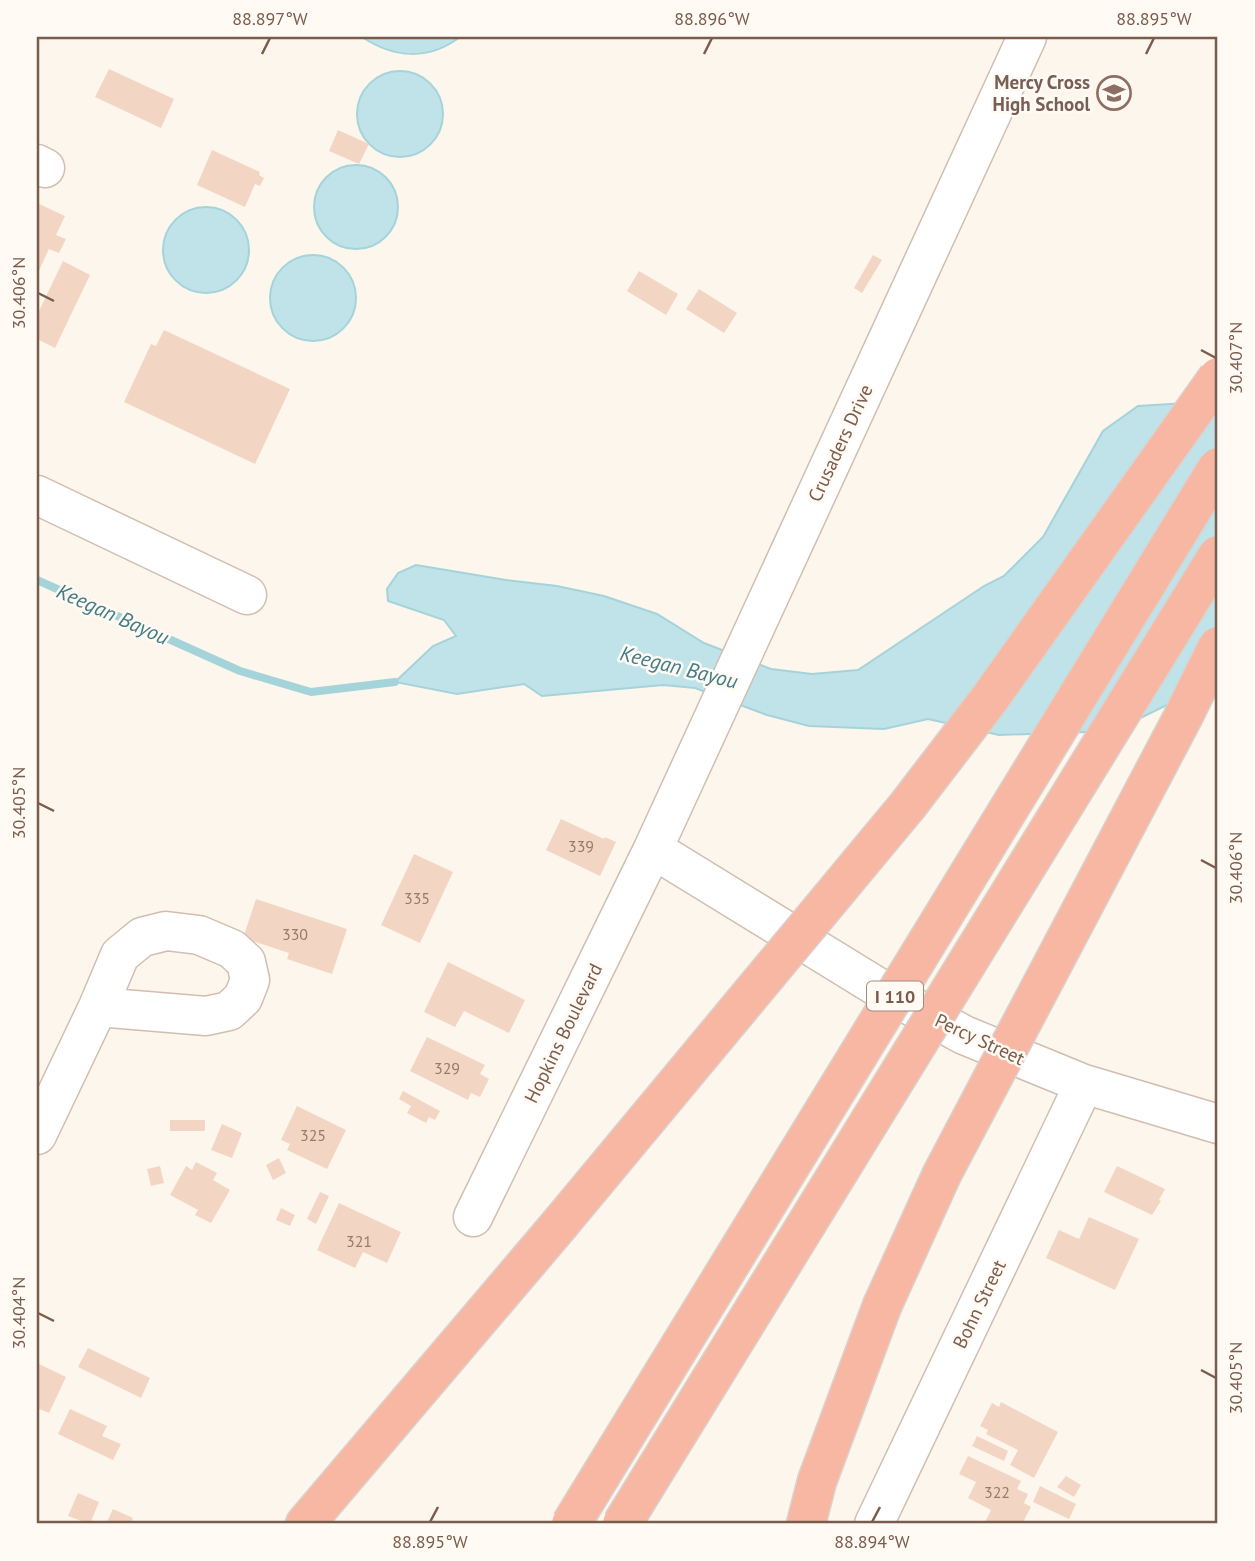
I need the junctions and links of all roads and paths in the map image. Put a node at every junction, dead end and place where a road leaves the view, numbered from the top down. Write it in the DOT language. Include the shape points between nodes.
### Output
graph roads {
  1 [pos="1027,37"];
  2 [pos="1218,377"];
  3 [pos="1218,467"];
  4 [pos="37,495"];
  5 [pos="1218,555"];
  6 [pos="247,595"];
  7 [pos="1218,646"];
  8 [pos="653,849"];
  9 [pos="97,1007"];
  10 [pos="1084,1084"];
  11 [pos="1218,1124"];
  12 [pos="37,1135"];
  13 [pos="473,1217"];
  14 [pos="305,1524"];
  15 [pos="571,1524"];
  16 [pos="622,1524"];
  17 [pos="806,1524"];
  18 [pos="874,1524"];
  1 -- 8 [label="street, Crusaders Drive"];
  2 -- 14 [label="highway, bridge" via="990,698 908,805"];
  3 -- 15 [label="highway, I 110, bridge"];
  4 -- 6 [label="street"];
  5 -- 16 [label="highway, I 110, bridge"];
  7 -- 17 [label="highway, bridge" via="942,1174 882,1306 817,1481"];
  8 -- 10 [label="street, Percy Street" via="953,1029"];
  8 -- 13 [label="street, Hopkins Boulevard"];
  9 -- 12 [label="street"];
  10 -- 11 [label="street, Percy Street"];
  10 -- 18 [label="street, Bohn Street"];
}
